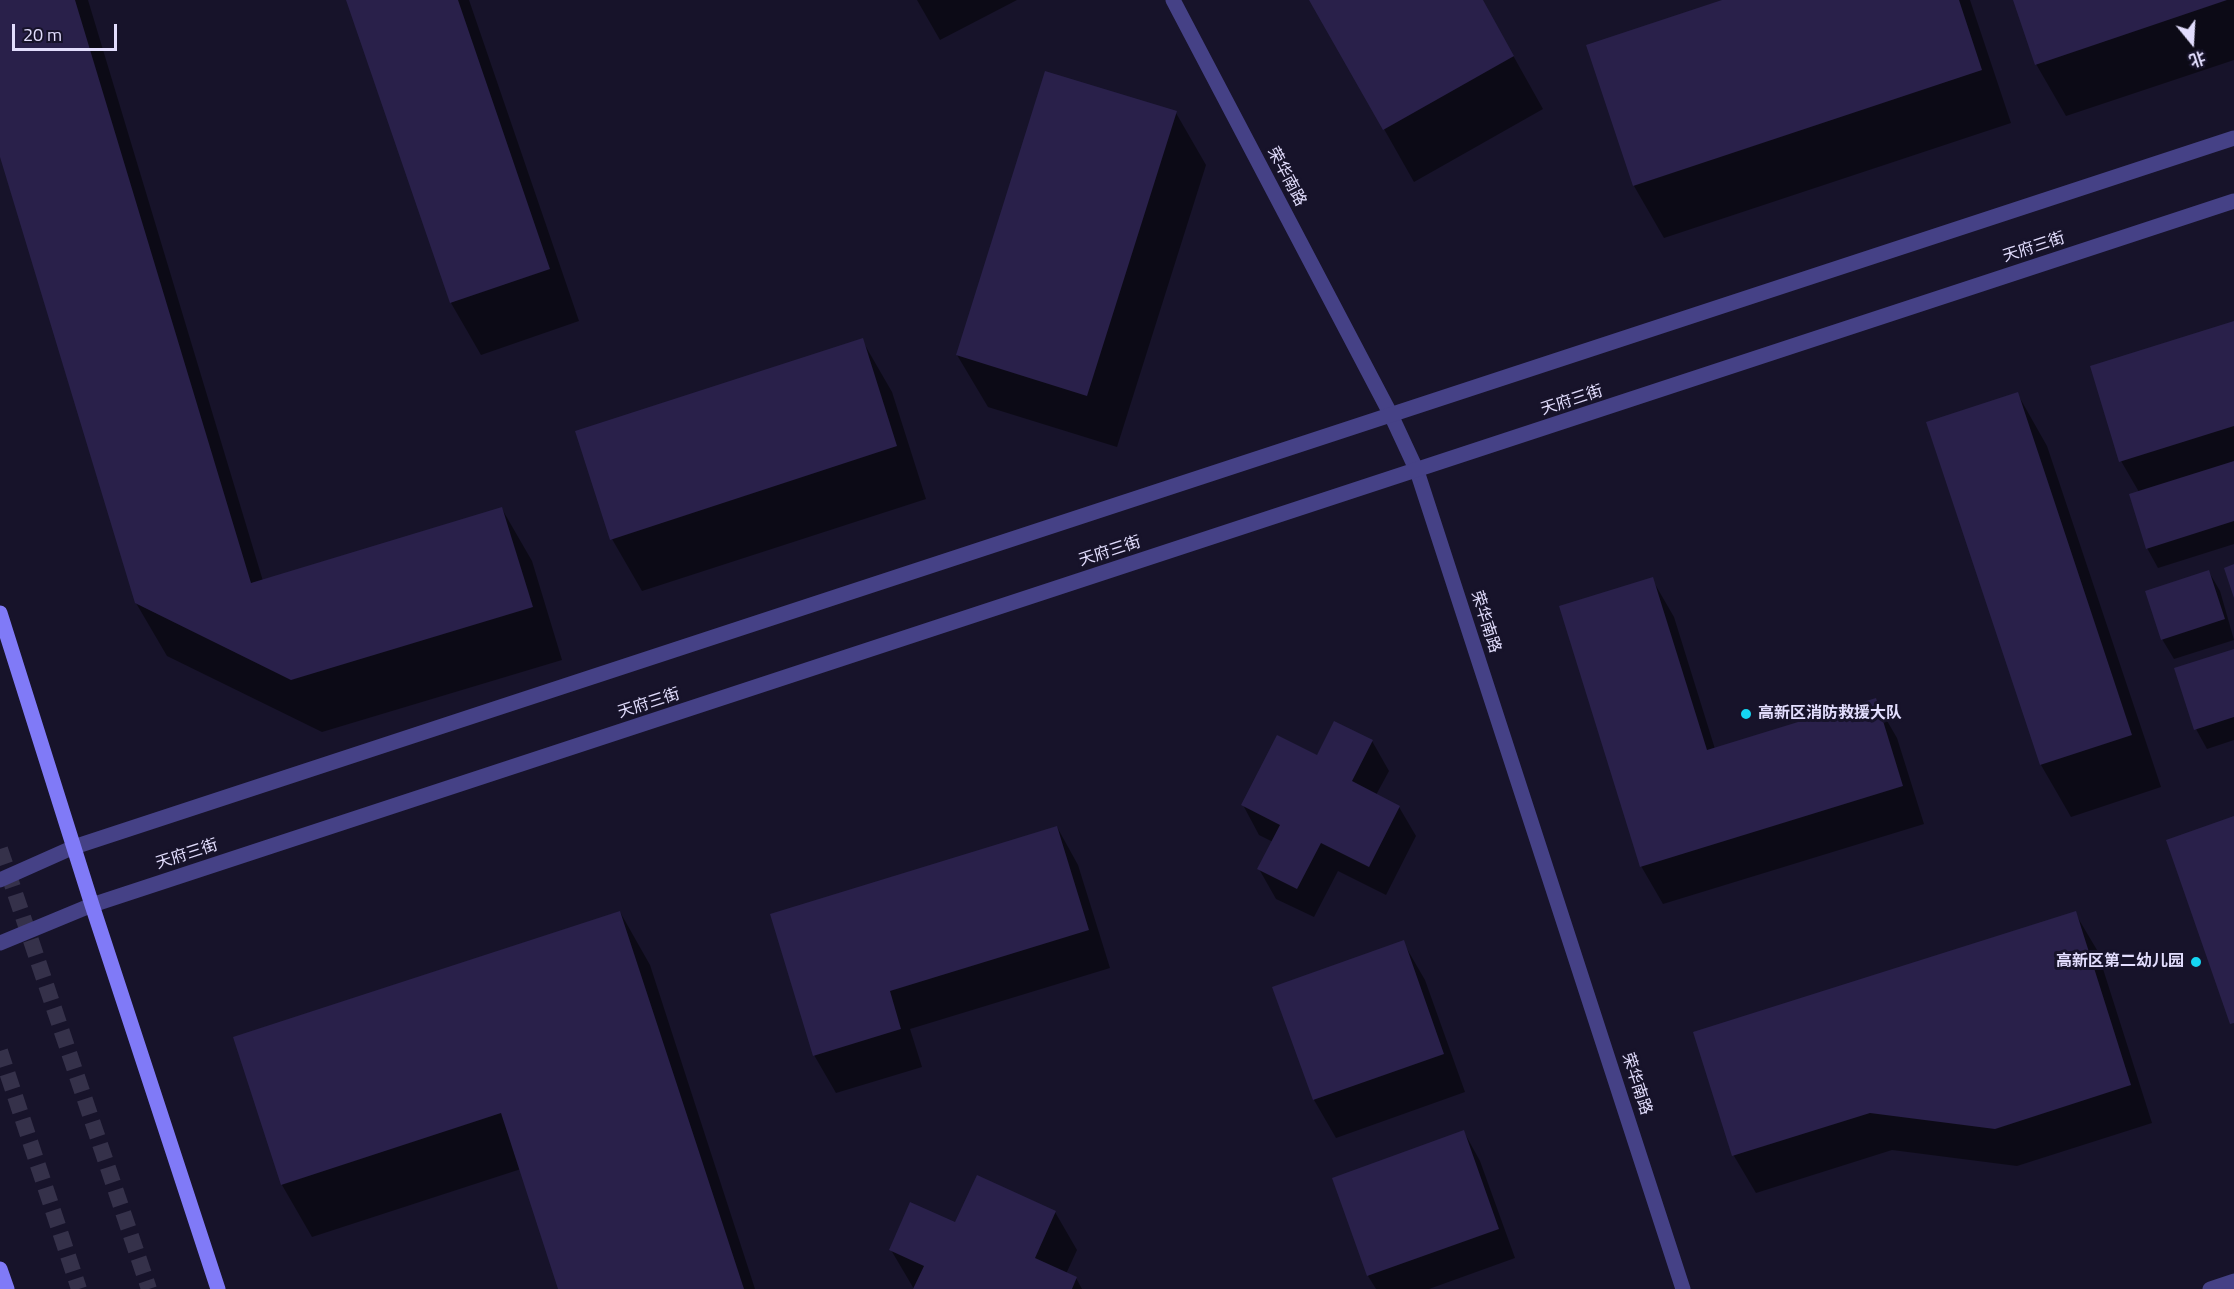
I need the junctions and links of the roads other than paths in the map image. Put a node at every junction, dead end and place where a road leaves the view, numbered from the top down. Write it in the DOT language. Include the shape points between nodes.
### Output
graph roads {
  1 [pos="1173,0"];
  2 [pos="2234,138"];
  3 [pos="2234,201"];
  4 [pos="1391,415"];
  5 [pos="1417,471"];
  6 [pos="0,613"];
  7 [pos="74,847"];
  8 [pos="0,880"];
  9 [pos="92,906"];
  10 [pos="0,943"];
  11 [pos="0,1269"];
  12 [pos="2234,1281"];
  13 [pos="7,1289"];
  14 [pos="218,1289"];
  15 [pos="1683,1289"];
  16 [pos="2210,1289"];
  1 -- 4 [label="street, 荣华南路"];
  2 -- 4 [label="street"];
  3 -- 5 [label="street, 天府三街"];
  4 -- 5 [label="street, 荣华南路"];
  4 -- 7 [label="street"];
  5 -- 9 [label="street, 天府三街"];
  5 -- 15 [label="street, 荣华南路"];
  6 -- 7 [label="main road"];
  7 -- 8 [label="street"];
  7 -- 9 [label="main road"];
  9 -- 10 [label="street, 天府三街"];
  9 -- 14 [label="main road"];
  11 -- 13 [label="main road"];
  12 -- 16 [label="street"];
}
